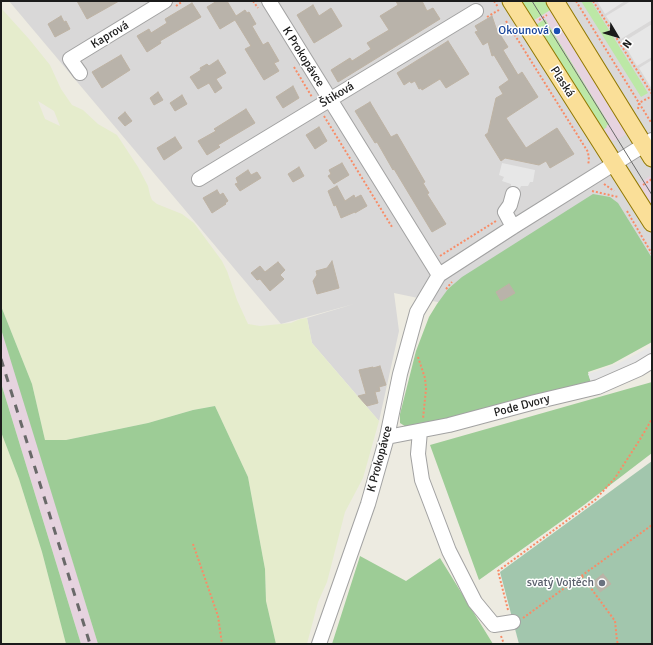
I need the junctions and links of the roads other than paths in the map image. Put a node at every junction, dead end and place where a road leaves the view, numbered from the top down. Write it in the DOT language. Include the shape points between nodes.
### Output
graph roads {
  1 [pos="165,1"];
  2 [pos="269,1"];
  3 [pos="505,5"];
  4 [pos="553,7"];
  5 [pos="480,15"];
  6 [pos="80,73"];
  7 [pos="330,100"];
  8 [pos="649,147"];
  9 [pos="614,163"];
  10 [pos="199,179"];
  11 [pos="513,194"];
  12 [pos="510,221"];
  13 [pos="652,223"];
  14 [pos="439,275"];
  15 [pos="652,361"];
  16 [pos="420,431"];
  17 [pos="387,437"];
  18 [pos="512,623"];
  19 [pos="319,644"];
  1 -- 6 [label="street, Kaprová" via="70,59"];
  2 -- 7 [label="street, K Prokopávce"];
  3 -- 9 [label="main road, Plaská"];
  4 -- 8 [label="main road"];
  5 -- 7 [label="street, Štiková"];
  7 -- 10 [label="street, Štiková"];
  7 -- 14 [label="street, K Prokopávce"];
  8 -- 9 [label="street"];
  9 -- 12 [label="street, K Prokopávce"];
  9 -- 13 [label="main road, Plaská"];
  11 -- 12 [label="street" via="505,212"];
  12 -- 14 [label="street, K Prokopávce"];
  14 -- 17 [label="street, K Prokopávce" via="417,312 400,374"];
  15 -- 16 [label="street, Pode Dvory" via="598,387"];
  16 -- 17 [label="street, Pode Dvory"];
  16 -- 18 [label="street" via="418,454 422,480 449,551 474,602 494,625"];
  17 -- 19 [label="street, K Prokopávce" via="368,504"];
}
